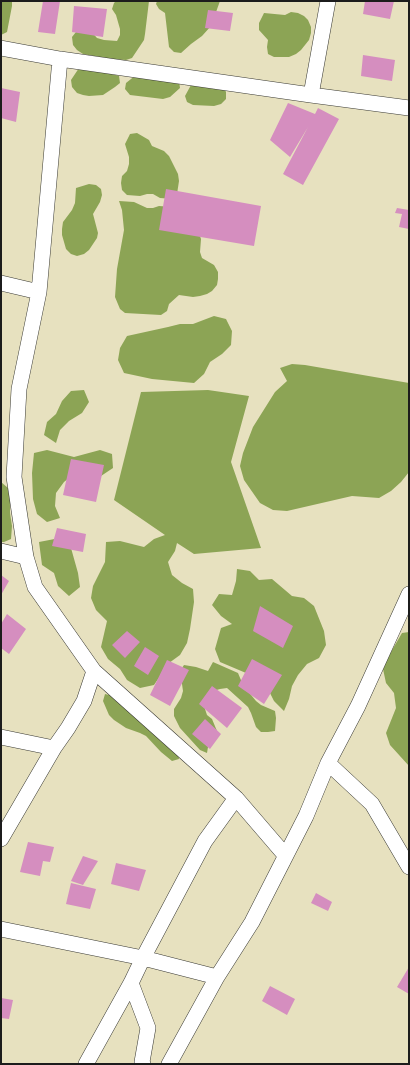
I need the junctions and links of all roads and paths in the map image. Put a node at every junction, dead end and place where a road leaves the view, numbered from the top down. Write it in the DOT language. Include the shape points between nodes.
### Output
graph roads {
  1 [pos="328,1"];
  2 [pos="1,48"];
  3 [pos="60,59"];
  4 [pos="311,95"];
  5 [pos="409,108"];
  6 [pos="1,283"];
  7 [pos="39,292"];
  8 [pos="1,552"];
  9 [pos="26,557"];
  10 [pos="409,594"];
  11 [pos="94,671"];
  12 [pos="1,737"];
  13 [pos="54,748"];
  14 [pos="328,763"];
  15 [pos="236,798"];
  16 [pos="1,839"];
  17 [pos="286,855"];
  18 [pos="409,867"];
  19 [pos="1,928"];
  20 [pos="143,958"];
  21 [pos="217,977"];
  22 [pos="131,983"];
  23 [pos="86,1064"];
  24 [pos="143,1064"];
  25 [pos="169,1064"];
  1 -- 4 [label="street"];
  2 -- 3 [label="street"];
  3 -- 4 [label="street"];
  3 -- 7 [label="street"];
  4 -- 5 [label="street"];
  6 -- 7 [label="street"];
  7 -- 9 [label="street" via="18,389 14,477"];
  8 -- 9 [label="street"];
  9 -- 11 [label="street" via="35,587"];
  10 -- 14 [label="street" via="358,706"];
  11 -- 13 [label="street" via="84,701"];
  11 -- 15 [label="street"];
  12 -- 13 [label="street"];
  13 -- 16 [label="street"];
  14 -- 17 [label="street"];
  14 -- 18 [label="street" via="372,804"];
  15 -- 17 [label="street"];
  15 -- 20 [label="street" via="204,842"];
  17 -- 21 [label="street" via="252,922"];
  19 -- 20 [label="street"];
  20 -- 21 [label="street"];
  20 -- 22 [label="street"];
  21 -- 25 [label="street"];
  22 -- 23 [label="street"];
  22 -- 24 [label="street" via="148,1028"];
}
